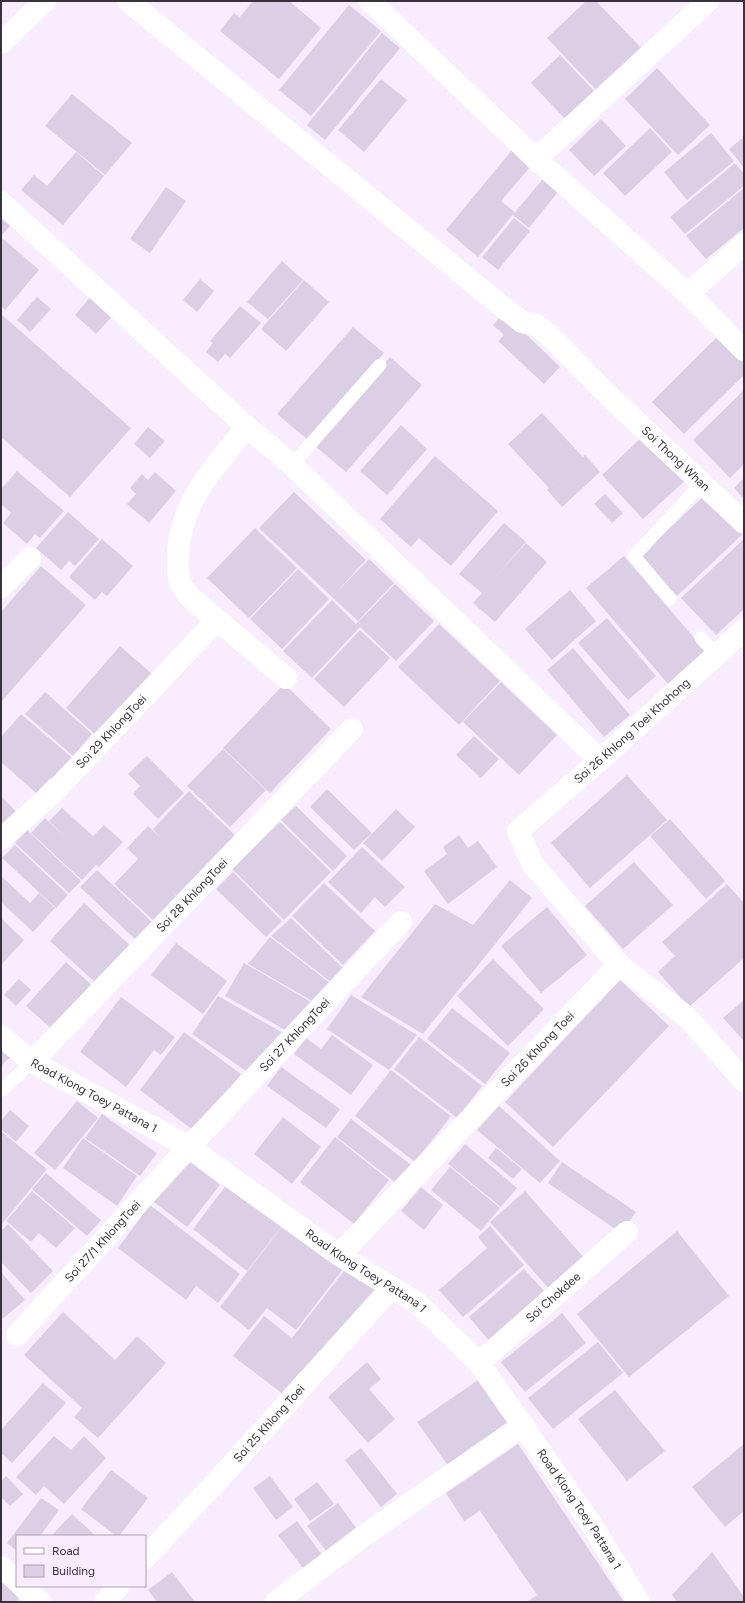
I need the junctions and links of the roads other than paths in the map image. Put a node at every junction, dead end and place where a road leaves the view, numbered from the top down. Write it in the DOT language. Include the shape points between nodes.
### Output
graph roads {
  1 [pos="45,1"];
  2 [pos="128,1"];
  3 [pos="370,1"];
  4 [pos="708,1"];
  5 [pos="1,43"];
  6 [pos="536,159"];
  7 [pos="1,202"];
  8 [pos="744,244"];
  9 [pos="688,294"];
  10 [pos="744,350"];
  11 [pos="380,365"];
  12 [pos="247,427"];
  13 [pos="292,465"];
  14 [pos="702,483"];
  15 [pos="744,523"];
  16 [pos="30,558"];
  17 [pos="1,588"];
  18 [pos="670,599"];
  19 [pos="217,620"];
  20 [pos="744,630"];
  21 [pos="701,638"];
  22 [pos="717,654"];
  23 [pos="286,678"];
  24 [pos="352,729"];
  25 [pos="600,760"];
  26 [pos="1,839"];
  27 [pos="401,922"];
  28 [pos="619,965"];
  29 [pos="1,1036"];
  30 [pos="32,1062"];
  31 [pos="744,1081"];
  32 [pos="1,1091"];
  33 [pos="189,1147"];
  34 [pos="627,1232"];
  35 [pos="339,1255"];
  36 [pos="392,1287"];
  37 [pos="17,1335"];
  38 [pos="479,1363"];
  39 [pos="523,1425"];
  40 [pos="146,1557"];
  41 [pos="1,1566"];
  42 [pos="16,1580"];
  43 [pos="23,1587"];
  44 [pos="119,1587"];
  45 [pos="40,1602"];
  46 [pos="105,1602"];
  47 [pos="276,1602"];
  48 [pos="639,1602"];
  1 -- 5 [label="street"];
  2 -- 14 [label="street, Soi Thong Whan" via="504,308 522,322 536,325 550,336"];
  3 -- 6 [label="street"];
  4 -- 6 [label="street"];
  6 -- 9 [label="street"];
  7 -- 12 [label="street"];
  8 -- 9 [label="street"];
  9 -- 10 [label="street"];
  11 -- 13 [label="lane"];
  12 -- 13 [label="street"];
  12 -- 19 [label="street" via="208,473 196,493 182,526 178,548 177,569 180,582 190,597"];
  13 -- 25 [label="street"];
  14 -- 15 [label="street, Soi Thong Whan"];
  14 -- 18 [label="lane" via="634,556"];
  16 -- 17 [label="street"];
  19 -- 23 [label="street"];
  19 -- 26 [label="street, Soi 29 KhlongToei" via="55,791"];
  20 -- 22 [label="street, Soi 26 Khlong Toei Khohong"];
  21 -- 22 [label="lane"];
  22 -- 25 [label="street, Soi 26 Khlong Toei Khohong"];
  24 -- 30 [label="street, Soi 28 KhlongToei"];
  25 -- 28 [label="street, Soi 26 Khlong Toei Khohong" via="518,831 533,865"];
  27 -- 33 [label="street, Soi 27 KhlongToei"];
  28 -- 31 [label="street" via="687,1017"];
  28 -- 35 [label="street, Soi 26 Khlong Toei"];
  29 -- 30 [label="street, Road Klong Toey Pattana 1"];
  30 -- 32 [label="lane"];
  30 -- 33 [label="street, Road Klong Toey Pattana 1"];
  33 -- 35 [label="street, Road Klong Toey Pattana 1"];
  33 -- 37 [label="street, Soi 27/1 KhlongToei"];
  34 -- 38 [label="street, Soi Chokdee"];
  35 -- 36 [label="street, Road Klong Toey Pattana 1"];
  36 -- 38 [label="street, Road Klong Toey Pattana 1" via="417,1303"];
  36 -- 40 [label="street, Soi 25 Khlong Toei"];
  38 -- 39 [label="street, Road Klong Toey Pattana 1"];
  39 -- 47 [label="street" via="366,1534"];
  39 -- 48 [label="street, Road Klong Toey Pattana 1"];
  41 -- 42 [label="street"];
  43 -- 45 [label="street"];
  44 -- 46 [label="street"];
}
